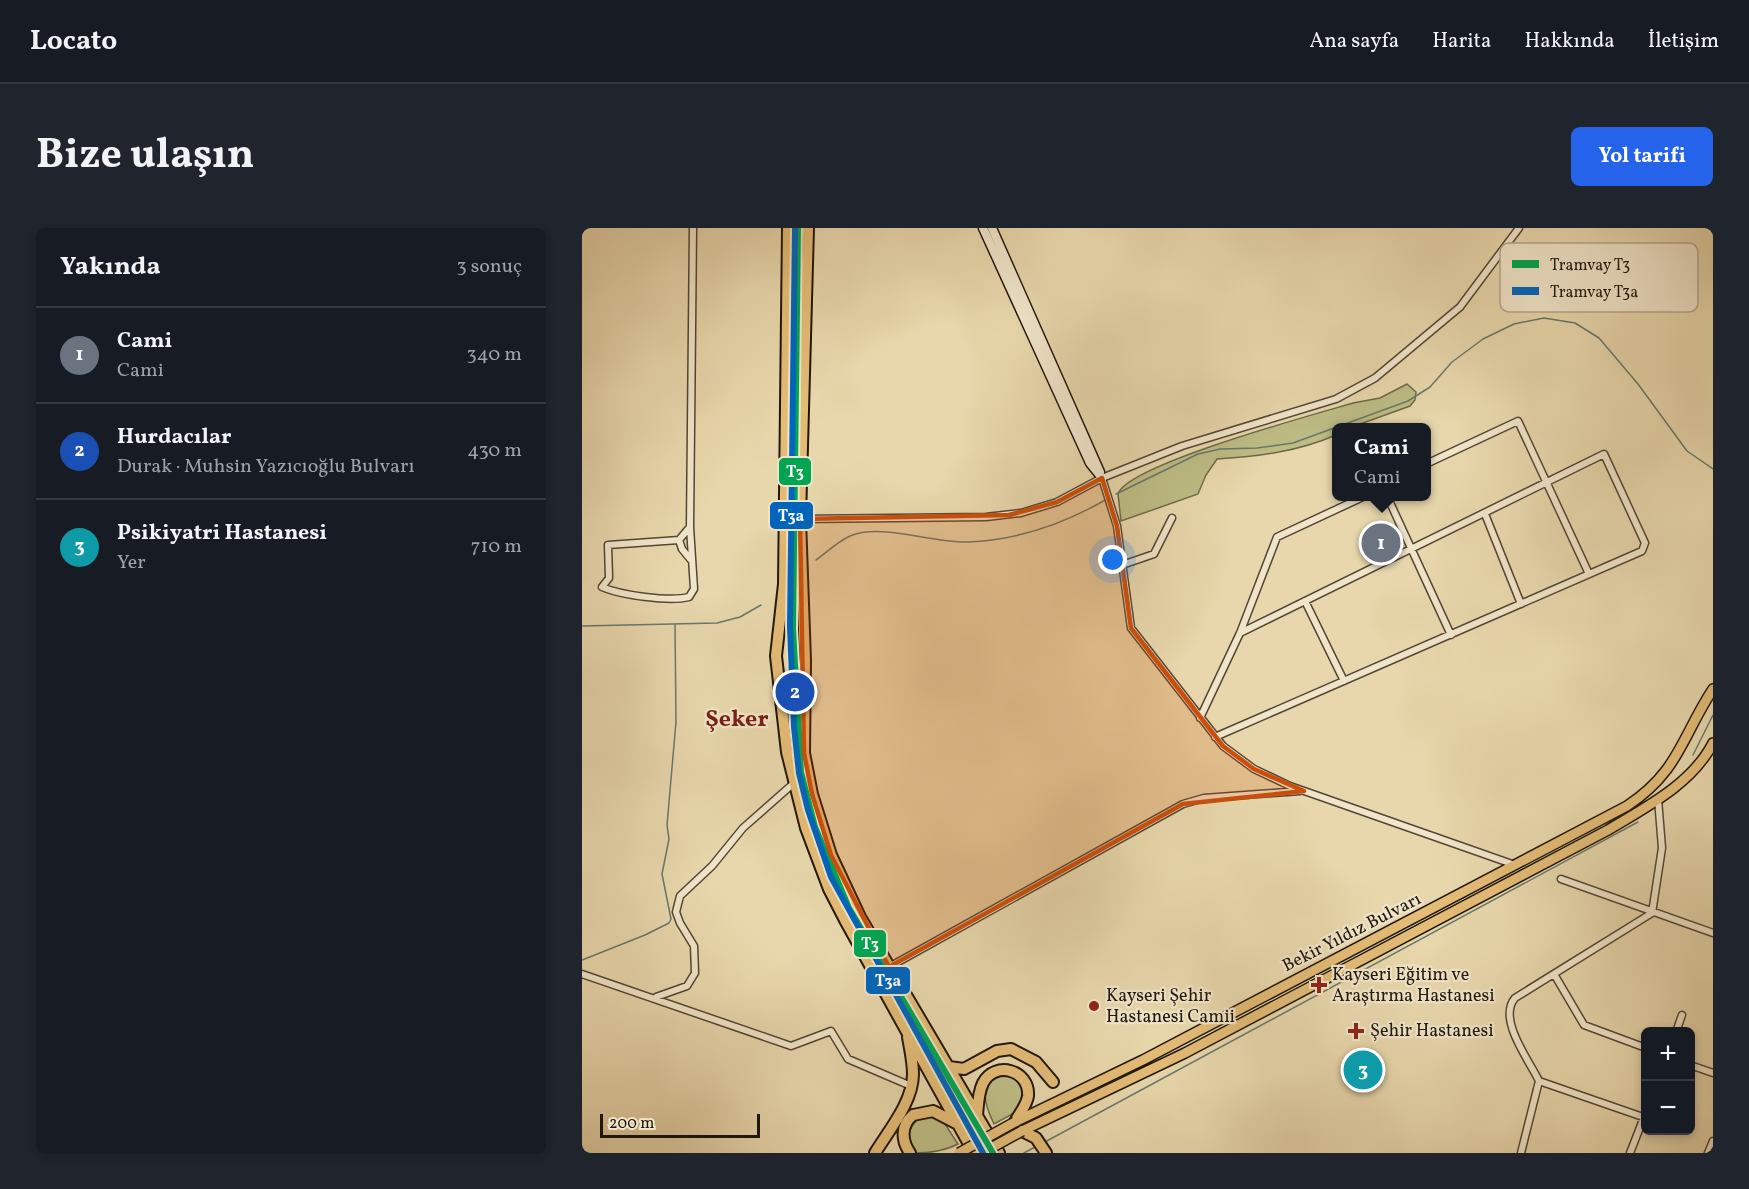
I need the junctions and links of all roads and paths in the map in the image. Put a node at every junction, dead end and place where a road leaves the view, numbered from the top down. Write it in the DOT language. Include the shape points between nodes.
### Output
graph roads {
  1 [pos="693,228"];
  2 [pos="788,228"];
  3 [pos="808,228"];
  4 [pos="983,228"];
  5 [pos="992,228"];
  6 [pos="1520,228"];
  7 [pos="1509,243"];
  8 [pos="1500,254"];
  9 [pos="1431,462"];
  10 [pos="1102,478"];
  11 [pos="1548,483"];
  12 [pos="1354,501"];
  13 [pos="1389,501"];
  14 [pos="1485,514"];
  15 [pos="1172,518"];
  16 [pos="800,519"];
  17 [pos="690,527"];
  18 [pos="679,540"];
  19 [pos="1410,550"];
  20 [pos="691,560"];
  21 [pos="1122,564"];
  22 [pos="1590,574"];
  23 [pos="1305,601"];
  24 [pos="1521,604"];
  25 [pos="1240,633"];
  26 [pos="1451,635"];
  27 [pos="1344,681"];
  28 [pos="1713,690"];
  29 [pos="1200,718"];
  30 [pos="1215,737"];
  31 [pos="1713,744"];
  32 [pos="794,783"];
  33 [pos="1304,791"];
  34 [pos="1658,799"];
  35 [pos="1517,866"];
  36 [pos="1561,879"];
  37 [pos="1652,913"];
  38 [pos="1713,933"];
  39 [pos="889,966"];
  40 [pos="582,974"];
  41 [pos="1554,974"];
  42 [pos="654,997"];
  43 [pos="1682,1015"];
  44 [pos="1678,1027"];
  45 [pos="906,1028"];
  46 [pos="1641,1046"];
  47 [pos="975,1064"];
  48 [pos="949,1067"];
  49 [pos="1695,1067"];
  50 [pos="1713,1073"];
  51 [pos="1539,1081"];
  52 [pos="1053,1082"];
  53 [pos="911,1086"];
  54 [pos="962,1088"];
  55 [pos="1641,1114"];
  56 [pos="977,1116"];
  57 [pos="1641,1123"];
  58 [pos="958,1125"];
  59 [pos="1019,1126"];
  60 [pos="1713,1141"];
  61 [pos="1521,1152"];
  62 [pos="875,1153"];
  63 [pos="910,1153"];
  64 [pos="958,1153"];
  65 [pos="974,1153"];
  66 [pos="982,1153"];
  67 [pos="999,1153"];
  68 [pos="1046,1153"];
  69 [pos="1529,1153"];
  70 [pos="1630,1153"];
  71 [pos="1708,1153"];
  1 -- 17 [label="street"];
  2 -- 32 [label="highway" via="784,584 776,649"];
  3 -- 16 [label="highway"];
  4 -- 10 [label="street" via="1090,463"];
  5 -- 10 [label="street"];
  6 -- 7 [label="street"];
  8 -- 10 [label="street" via="1460,307 1365,384 1336,399 1182,446"];
  9 -- 11 [label="street" via="1518,421"];
  10 -- 16 [label="street" via="1057,502 1010,515"];
  10 -- 21 [label="street" via="1117,526"];
  11 -- 14 [label="street"];
  11 -- 22 [label="street"];
  11 -- 22 [label="street" via="1604,454 1645,542 1642,551"];
  12 -- 25 [label="street" via="1277,537"];
  13 -- 19 [label="street"];
  14 -- 19 [label="street"];
  14 -- 24 [label="street"];
  15 -- 21 [label="street" via="1154,554"];
  16 -- 39 [label="highway" via="804,753 812,794 831,855 860,917"];
  17 -- 18 [label="street"];
  17 -- 20 [label="street"];
  18 -- 20 [label="street"];
  18 -- 20 [label="street" via="608,545 609,578 602,587 626,594 687,598 694,589"];
  19 -- 23 [label="street"];
  19 -- 26 [label="street"];
  21 -- 29 [label="street" via="1131,628"];
  22 -- 24 [label="street"];
  23 -- 25 [label="street"];
  23 -- 27 [label="street"];
  24 -- 26 [label="street"];
  25 -- 29 [label="street"];
  26 -- 27 [label="street"];
  27 -- 30 [label="street"];
  28 -- 35 [label="main road, Bekir Yıldız Bulvarı" via="1680,753 1653,786 1627,806"];
  29 -- 30 [label="street"];
  30 -- 33 [label="street" via="1254,769"];
  31 -- 34 [label="main road, Bekir Yıldız Bulvarı" via="1695,771"];
  32 -- 42 [label="street" via="743,828 712,866 680,896 676,912 694,946 695,973 687,986"];
  32 -- 45 [label="highway" via="829,889"];
  33 -- 35 [label="street"];
  33 -- 39 [label="street" via="1204,798 1183,804"];
  34 -- 37 [label="street" via="1662,848"];
  34 -- 59 [label="main road, Bekir Yıldız Bulvarı" via="1598,836 1185,1053 1070,1108"];
  35 -- 59 [label="main road, Bekir Yıldız Bulvarı" via="1064,1098"];
  36 -- 37 [label="street"];
  37 -- 38 [label="street"];
  37 -- 41 [label="street"];
  39 -- 48 [label="highway"];
  40 -- 42 [label="street"];
  41 -- 46 [label="street" via="1584,1025"];
  41 -- 51 [label="street" via="1515,998 1507,1013"];
  42 -- 53 [label="street" via="791,1046 831,1031 848,1059"];
  43 -- 44 [label="street"];
  45 -- 53 [label="highway" via="913,1071"];
  45 -- 58 [label="highway"];
  47 -- 48 [label="highway" via="964,1069"];
  47 -- 52 [label="highway" via="1001,1049 1015,1049 1036,1062"];
  47 -- 54 [label="highway"];
  48 -- 54 [label="highway"];
  49 -- 50 [label="street"];
  51 -- 55 [label="street"];
  51 -- 61 [label="street"];
  53 -- 62 [label="highway" via="901,1111"];
  54 -- 56 [label="highway"];
  56 -- 59 [label="highway" via="983,1082 995,1072 1009,1070 1021,1077 1028,1092"];
  56 -- 67 [label="highway, bridge"];
  57 -- 70 [label="street"];
  58 -- 63 [label="highway" via="938,1112 916,1113 908,1119 903,1132"];
  58 -- 65 [label="highway"];
  59 -- 64 [label="main road, Bekir Yıldız Bulvarı, bridge"];
  59 -- 66 [label="main road, Bekir Yıldız Bulvarı, bridge"];
  59 -- 68 [label="highway" via="1036,1138"];
  60 -- 71 [label="street"];
  61 -- 69 [label="street"];
}
